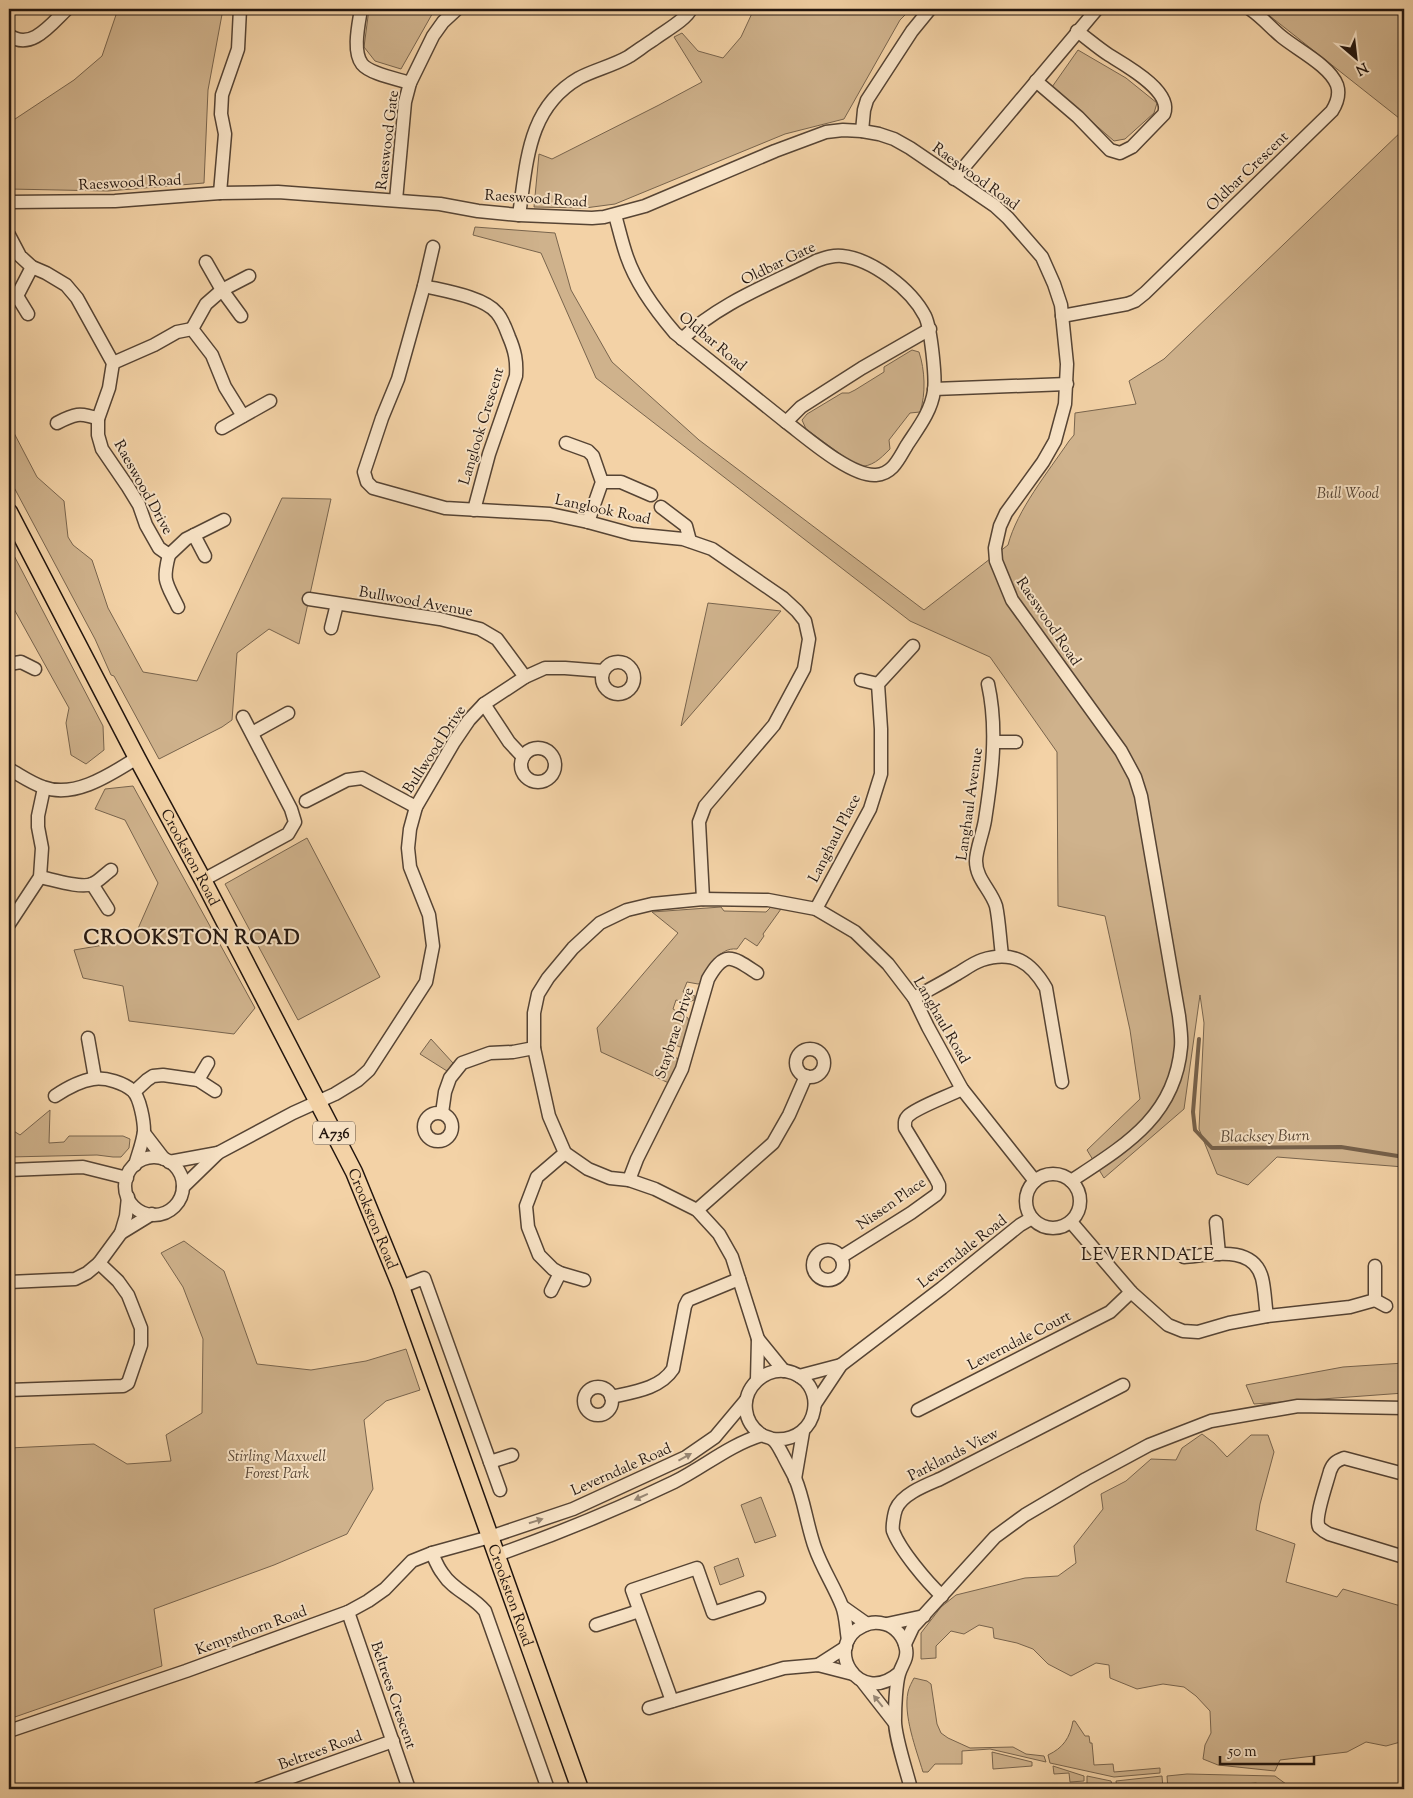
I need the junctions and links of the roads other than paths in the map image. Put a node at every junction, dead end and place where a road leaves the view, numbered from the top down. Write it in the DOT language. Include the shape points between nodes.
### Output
graph roads {
  1 [pos="67,9"];
  2 [pos="240,9"];
  3 [pos="361,9"];
  4 [pos="457,9"];
  5 [pos="691,9"];
  6 [pos="930,9"];
  7 [pos="1097,9"];
  8 [pos="1250,9"];
  9 [pos="1078,31"];
  10 [pos="9,35"];
  11 [pos="1036,81"];
  12 [pos="410,83"];
  13 [pos="862,131"];
  14 [pos="954,179"];
  15 [pos="220,193"];
  16 [pos="396,200"];
  17 [pos="9,202"];
  18 [pos="519,215"];
  19 [pos="615,215"];
  20 [pos="9,235"];
  21 [pos="433,247"];
  22 [pos="206,262"];
  23 [pos="32,267"];
  24 [pos="249,276"];
  25 [pos="424,286"];
  26 [pos="222,290"];
  27 [pos="13,298"];
  28 [pos="28,314"];
  29 [pos="241,316"];
  30 [pos="1062,316"];
  31 [pos="192,328"];
  32 [pos="930,329"];
  33 [pos="682,338"];
  34 [pos="113,363"];
  35 [pos="1067,384"];
  36 [pos="933,395"];
  37 [pos="270,401"];
  38 [pos="243,416"];
  39 [pos="98,419"];
  40 [pos="786,422"];
  41 [pos="57,423"];
  42 [pos="222,428"];
  43 [pos="566,443"];
  44 [pos="602,482"];
  45 [pos="651,495"];
  46 [pos="661,507"];
  47 [pos="474,510"];
  48 [pos="9,512"];
  49 [pos="224,520"];
  50 [pos="588,522"];
  51 [pos="194,535"];
  52 [pos="690,541"];
  53 [pos="169,555"];
  54 [pos="205,556"];
  55 [pos="309,599"];
  56 [pos="337,604"];
  57 [pos="178,607"];
  58 [pos="331,628"];
  59 [pos="913,646"];
  60 [pos="9,664"];
  61 [pos="35,669"];
  62 [pos="603,670"];
  63 [pos="525,677"];
  64 [pos="860,680"];
  65 [pos="878,684"];
  66 [pos="988,684"];
  67 [pos="484,704"];
  68 [pos="288,713"];
  69 [pos="243,718"];
  70 [pos="252,733"];
  71 [pos="994,742"];
  72 [pos="1016,742"];
  73 [pos="523,757"];
  74 [pos="136,758"];
  75 [pos="9,769"];
  76 [pos="44,788"];
  77 [pos="306,802"];
  78 [pos="416,808"];
  79 [pos="111,870"];
  80 [pos="40,877"];
  81 [pos="203,880"];
  82 [pos="92,884"];
  83 [pos="703,899"];
  84 [pos="108,909"];
  85 [pos="816,909"];
  86 [pos="9,924"];
  87 [pos="1002,955"];
  88 [pos="757,973"];
  89 [pos="914,998"];
  90 [pos="88,1038"];
  91 [pos="534,1048"];
  92 [pos="208,1063"];
  93 [pos="806,1076"];
  94 [pos="95,1078"];
  95 [pos="198,1080"];
  96 [pos="1062,1082"];
  97 [pos="962,1089"];
  98 [pos="215,1091"];
  99 [pos="134,1092"];
  100 [pos="55,1096"];
  101 [pos="318,1101"];
  102 [pos="442,1113"];
  103 [pos="144,1133"];
  104 [pos="218,1153"];
  105 [pos="565,1153"];
  106 [pos="167,1160"];
  107 [pos="135,1164"];
  108 [pos="9,1170"];
  109 [pos="127,1178"];
  110 [pos="628,1180"];
  111 [pos="1035,1181"];
  112 [pos="1071,1181"];
  113 [pos="183,1187"];
  114 [pos="128,1197"];
  115 [pos="696,1210"];
  116 [pos="152,1214"];
  117 [pos="1032,1218"];
  118 [pos="1072,1222"];
  119 [pos="1216,1222"];
  120 [pos="122,1233"];
  121 [pos="1219,1254"];
  122 [pos="841,1257"];
  123 [pos="1184,1257"];
  124 [pos="99,1263"];
  125 [pos="1375,1266"];
  126 [pos="560,1273"];
  127 [pos="739,1279"];
  128 [pos="584,1280"];
  129 [pos="9,1282"];
  130 [pos="401,1288"];
  131 [pos="551,1291"];
  132 [pos="1130,1292"];
  133 [pos="1267,1316"];
  134 [pos="758,1339"];
  135 [pos="841,1364"];
  136 [pos="784,1371"];
  137 [pos="799,1376"];
  138 [pos="757,1380"];
  139 [pos="1123,1385"];
  140 [pos="9,1390"];
  141 [pos="611,1397"];
  142 [pos="746,1400"];
  143 [pos="815,1404"];
  144 [pos="1404,1408"];
  145 [pos="918,1410"];
  146 [pos="803,1432"];
  147 [pos="767,1437"];
  148 [pos="512,1455"];
  149 [pos="490,1462"];
  150 [pos="1404,1474"];
  151 [pos="795,1480"];
  152 [pos="500,1490"];
  153 [pos="490,1537"];
  154 [pos="432,1553"];
  155 [pos="497,1555"];
  156 [pos="1404,1557"];
  157 [pos="942,1596"];
  158 [pos="759,1598"];
  159 [pos="842,1607"];
  160 [pos="639,1611"];
  161 [pos="348,1612"];
  162 [pos="924,1616"];
  163 [pos="867,1624"];
  164 [pos="887,1624"];
  165 [pos="596,1625"];
  166 [pos="847,1643"];
  167 [pos="905,1644"];
  168 [pos="818,1665"];
  169 [pos="900,1674"];
  170 [pos="858,1678"];
  171 [pos="672,1701"];
  172 [pos="649,1708"];
  173 [pos="894,1722"];
  174 [pos="9,1730"];
  175 [pos="393,1741"];
  176 [pos="258,1789"];
  177 [pos="409,1789"];
  178 [pos="548,1789"];
  179 [pos="580,1789"];
  180 [pos="911,1789"];
  1 -- 10 [label="street" via="34,38 26,41"];
  2 -- 15 [label="street" via="238,49 222,95 225,134"];
  3 -- 12 [label="street, Raeswood Gate" via="357,37 362,64"];
  4 -- 12 [label="street, Raeswood Gate" via="433,36"];
  5 -- 18 [label="street" via="627,57 578,79 544,110 529,147"];
  6 -- 13 [label="street" via="867,100"];
  7 -- 9 [label="street"];
  8 -- 30 [label="street, Oldbar Crescent" via="1331,75 1337,86 1337,103 1140,297 1127,304"];
  9 -- 11 [label="street"];
  9 -- 11 [label="street" via="1140,75 1164,101 1164,114 1132,147 1120,153 1110,150"];
  11 -- 14 [label="street"];
  12 -- 16 [label="street, Raeswood Gate" via="405,102"];
  13 -- 14 [label="street, Raeswood Road" via="894,139"];
  13 -- 19 [label="street, Raeswood Road" via="843,130 813,136 645,206"];
  14 -- 30 [label="street, Raeswood Road" via="995,206 1042,257 1054,284"];
  15 -- 16 [label="street, Raeswood Road" via="278,192"];
  15 -- 17 [label="street, Raeswood Road" via="114,202"];
  16 -- 18 [label="street, Raeswood Road"];
  18 -- 19 [label="street, Raeswood Road" via="592,218"];
  19 -- 33 [label="street, Oldbar Road" via="627,258 636,275 664,320"];
  20 -- 23 [label="street" via="20,256"];
  21 -- 25 [label="street, Langlook Road"];
  22 -- 26 [label="street"];
  23 -- 27 [label="street"];
  23 -- 34 [label="street" via="65,284 77,298"];
  24 -- 26 [label="street"];
  25 -- 47 [label="street, Langlook Crescent" via="467,297 496,312 515,351 516,376"];
  25 -- 47 [label="street, Langlook Road" via="398,379 364,472 373,488 445,508"];
  26 -- 29 [label="street"];
  26 -- 31 [label="street" via="206,304"];
  27 -- 28 [label="street"];
  30 -- 35 [label="street, Raeswood Road"];
  31 -- 34 [label="street"];
  31 -- 38 [label="street" via="212,355 225,387"];
  32 -- 33 [label="street, Oldbar Gate" via="914,300 894,280 858,259 829,256 717,312"];
  32 -- 36 [label="street"];
  32 -- 40 [label="street" via="800,406"];
  33 -- 40 [label="street, Oldbar Road"];
  34 -- 39 [label="street, Raeswood Drive" via="109,388"];
  35 -- 36 [label="street"];
  35 -- 112 [label="street, Raeswood Road" via="1064,411 1055,441 1000,526 996,561 1012,600 1122,751 1135,777 1145,816 1179,1016 1181,1045 1173,1084 1156,1114 1142,1131"];
  36 -- 40 [label="street, Oldbar Road" via="924,419 892,469 877,475 850,469"];
  37 -- 38 [label="street"];
  38 -- 42 [label="street"];
  39 -- 41 [label="street" via="85,414"];
  39 -- 53 [label="street, Raeswood Drive" via="102,449 139,505 159,548"];
  43 -- 44 [label="street" via="593,456"];
  44 -- 45 [label="street" via="621,482"];
  44 -- 50 [label="street"];
  46 -- 52 [label="street" via="686,526"];
  47 -- 50 [label="street, Langlook Road" via="550,514"];
  48 -- 74 [label="main road, Crookston Road / A736"];
  49 -- 51 [label="street, Raeswood Drive"];
  50 -- 52 [label="street, Langlook Road" via="632,534"];
  51 -- 53 [label="street, Raeswood Drive"];
  51 -- 54 [label="street"];
  52 -- 83 [label="street, Langlook Road" via="712,549 783,598 805,621 809,639 804,669 774,725 704,806 699,822"];
  53 -- 57 [label="street, Raeswood Drive" via="164,580"];
  55 -- 56 [label="street, Bullwood Avenue"];
  56 -- 58 [label="street"];
  56 -- 63 [label="street, Bullwood Avenue" via="480,629 497,639"];
  59 -- 65 [label="street"];
  60 -- 61 [label="street" via="21,662"];
  62 -- 63 [label="street, Bullwood Drive" via="545,668"];
  63 -- 67 [label="street, Bullwood Drive"];
  64 -- 65 [label="street"];
  65 -- 85 [label="street, Langhaul Place" via="881,774 870,809"];
  66 -- 71 [label="street, Langhaul Avenue"];
  67 -- 73 [label="street"];
  67 -- 78 [label="street, Bullwood Drive" via="454,742"];
  68 -- 70 [label="street"];
  69 -- 70 [label="street"];
  70 -- 81 [label="street" via="295,822 288,834"];
  71 -- 72 [label="street, Langhaul Avenue"];
  71 -- 87 [label="street, Langhaul Avenue" via="992,780 976,860 978,875 996,908"];
  74 -- 76 [label="street" via="83,787 68,790"];
  74 -- 81 [label="main road, Crookston Road / A736"];
  75 -- 76 [label="street"];
  76 -- 80 [label="street" via="38,816 42,848"];
  77 -- 78 [label="street" via="347,780 362,778"];
  78 -- 101 [label="street, Bullwood Drive" via="408,848 410,867 429,915 434,946 426,982 369,1070 335,1094"];
  79 -- 82 [label="street"];
  80 -- 82 [label="street"];
  80 -- 86 [label="street"];
  81 -- 101 [label="main road, Crookston Road / A736"];
  82 -- 84 [label="street"];
  83 -- 85 [label="street, Langhaul Road" via="768,900"];
  83 -- 91 [label="street, Langhaul Road" via="626,910 600,924 573,948 538,994 534,1014"];
  85 -- 89 [label="street, Langhaul Road" via="855,932 888,964"];
  87 -- 89 [label="street" via="981,960"];
  87 -- 96 [label="street" via="1028,964 1046,988"];
  88 -- 110 [label="street, Staybrae Drive" via="735,958 726,958 715,967 708,979 682,1069"];
  89 -- 97 [label="street, Langhaul Road"];
  90 -- 94 [label="street"];
  91 -- 102 [label="street" via="490,1052 462,1063 450,1078"];
  91 -- 105 [label="street, Langhaul Road" via="549,1116"];
  92 -- 95 [label="street"];
  93 -- 115 [label="street" via="773,1144"];
  94 -- 99 [label="street" via="122,1084"];
  94 -- 100 [label="street" via="77,1083"];
  95 -- 98 [label="street"];
  95 -- 99 [label="street" via="164,1074 153,1076"];
  97 -- 111 [label="street, Langhaul Road"];
  97 -- 122 [label="street, Nissen Place" via="918,1109 904,1121 939,1185 936,1196"];
  99 -- 103 [label="street" via="142,1113"];
  101 -- 104 [label="street, Bullwood Drive"];
  101 -- 130 [label="main road, Crookston Road / A736" via="354,1172"];
  103 -- 106 [label="street"];
  103 -- 107 [label="street"];
  104 -- 106 [label="street"];
  104 -- 113 [label="street"];
  105 -- 110 [label="street" via="595,1172"];
  105 -- 126 [label="street" via="537,1177 526,1206 528,1227 539,1255"];
  106 -- 107 [label="street" via="150,1158"];
  106 -- 113 [label="street" via="180,1172"];
  107 -- 109 [label="street"];
  108 -- 109 [label="street" via="83,1167"];
  109 -- 114 [label="street"];
  110 -- 115 [label="street" via="655,1189"];
  111 -- 112 [label="street" via="1055,1174"];
  111 -- 117 [label="street" via="1027,1197"];
  112 -- 118 [label="street" via="1081,1202"];
  113 -- 116 [label="street" via="178,1202 172,1208"];
  114 -- 116 [label="street" via="137,1209"];
  114 -- 120 [label="street"];
  115 -- 127 [label="street" via="719,1234 732,1257"];
  116 -- 120 [label="street"];
  117 -- 118 [label="street" via="1050,1228"];
  117 -- 135 [label="street, Leverndale Road"];
  118 -- 132 [label="street"];
  119 -- 121 [label="street"];
  120 -- 124 [label="street"];
  121 -- 123 [label="street"];
  121 -- 133 [label="street" via="1240,1255 1255,1265 1262,1277"];
  124 -- 129 [label="street" via="75,1279"];
  124 -- 140 [label="street" via="128,1296 141,1328 141,1345 128,1383 123,1386"];
  125 -- 133 [label="street" via="1380,1303"];
  126 -- 128 [label="street"];
  126 -- 131 [label="street"];
  127 -- 134 [label="street"];
  127 -- 141 [label="street" via="688,1300 673,1369 668,1378 635,1392"];
  130 -- 149 [label="street, Crookston Road" via="424,1278"];
  130 -- 153 [label="main road, Crookston Road / A736"];
  132 -- 133 [label="street" via="1168,1325 1183,1331 1198,1332"];
  132 -- 145 [label="street, Leverndale Court" via="1110,1312"];
  134 -- 136 [label="street"];
  134 -- 138 [label="street"];
  135 -- 137 [label="street, Leverndale Road"];
  135 -- 143 [label="street, Leverndale Road"];
  136 -- 137 [label="street"];
  136 -- 138 [label="street" via="770,1372"];
  137 -- 143 [label="street" via="810,1388"];
  138 -- 142 [label="street"];
  139 -- 157 [label="street, Parklands View" via="911,1492 896,1508 892,1530 911,1560"];
  142 -- 147 [label="street" via="747,1416 755,1430"];
  153 -- 142 [label="street, Leverndale Road, one-way" via="573,1508 686,1457 715,1437"];
  143 -- 146 [label="street" via="812,1419"];
  144 -- 157 [label="street" via="1298,1406 1211,1421 1149,1445 1025,1515 995,1537"];
  146 -- 147 [label="street" via="789,1439"];
  146 -- 151 [label="street"];
  147 -- 151 [label="street"];
  147 -- 155 [label="street, one-way" via="738,1444 674,1482 579,1525"];
  148 -- 149 [label="street"];
  149 -- 152 [label="street, Crookston Road"];
  150 -- 156 [label="street" via="1344,1458 1338,1460 1332,1464 1318,1526 1329,1534"];
  151 -- 159 [label="street" via="815,1548"];
  153 -- 154 [label="street, Kempsthorn Road"];
  153 -- 155 [label="main road, Crookston Road / A736"];
  154 -- 161 [label="street, Kempsthorn Road" via="412,1561 385,1588"];
  154 -- 178 [label="street" via="443,1575 485,1610"];
  155 -- 179 [label="main road, Crookston Road / A736"];
  157 -- 162 [label="street"];
  158 -- 160 [label="street" via="713,1613 698,1568 632,1590"];
  159 -- 163 [label="street"];
  159 -- 166 [label="street"];
  160 -- 165 [label="street"];
  160 -- 171 [label="street"];
  161 -- 174 [label="street, Kempsthorn Road"];
  161 -- 175 [label="street, Beltrees Crescent"];
  162 -- 164 [label="street"];
  162 -- 167 [label="street"];
  163 -- 164 [label="street"];
  163 -- 166 [label="street" via="858,1628"];
  164 -- 167 [label="street" via="896,1630"];
  166 -- 168 [label="street"];
  166 -- 170 [label="street" via="845,1657"];
  167 -- 169 [label="street" via="906,1658"];
  168 -- 170 [label="street"];
  168 -- 171 [label="street" via="784,1668"];
  169 -- 170 [label="street" via="882,1684"];
  169 -- 173 [label="street"];
  173 -- 170 [label="street, one-way"];
  171 -- 172 [label="street"];
  173 -- 180 [label="street"];
  175 -- 176 [label="street, Beltrees Road"];
  175 -- 177 [label="street, Beltrees Crescent"];
}
